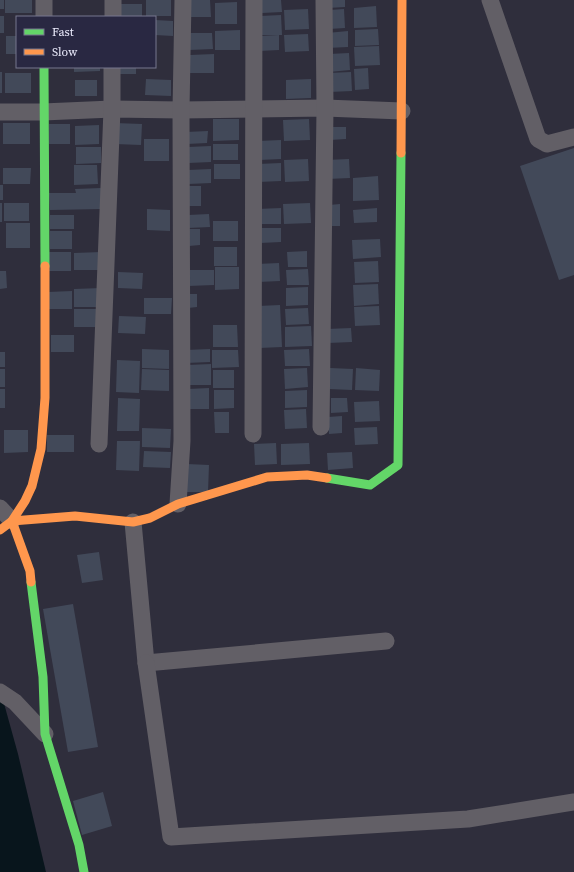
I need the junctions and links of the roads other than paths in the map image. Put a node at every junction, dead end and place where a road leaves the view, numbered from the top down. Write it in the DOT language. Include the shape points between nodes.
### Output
graph roads {
  1 [pos="44,0"];
  2 [pos="113,0"];
  3 [pos="183,0"];
  4 [pos="254,0"];
  5 [pos="324,0"];
  6 [pos="402,0"];
  7 [pos="490,0"];
  8 [pos="44,16"];
  9 [pos="113,16"];
  10 [pos="44,68"];
  11 [pos="112,68"];
  12 [pos="325,108"];
  13 [pos="112,109"];
  14 [pos="254,109"];
  15 [pos="181,110"];
  16 [pos="0,112"];
  17 [pos="44,112"];
  18 [pos="402,112"];
  19 [pos="574,137"];
  20 [pos="322,427"];
  21 [pos="253,434"];
  22 [pos="99,444"];
  23 [pos="178,504"];
  24 [pos="0,508"];
  25 [pos="133,522"];
  26 [pos="6,526"];
  27 [pos="386,642"];
  28 [pos="146,663"];
  29 [pos="0,692"];
  30 [pos="45,734"];
  31 [pos="574,802"];
  32 [pos="84,872"];
  1 -- 8 [label="street"];
  2 -- 9 [label="street"];
  3 -- 15 [label="street"];
  4 -- 14 [label="street"];
  5 -- 12 [label="street"];
  6 -- 18 [label="street"];
  7 -- 19 [label="street" via="538,139 547,144"];
  10 -- 17 [label="street"];
  11 -- 13 [label="street"];
  12 -- 14 [label="street"];
  12 -- 18 [label="street"];
  12 -- 20 [label="street"];
  13 -- 15 [label="street"];
  13 -- 17 [label="street"];
  13 -- 22 [label="street"];
  14 -- 15 [label="street"];
  14 -- 21 [label="street"];
  15 -- 23 [label="street" via="182,441"];
  16 -- 17 [label="street"];
  17 -- 26 [label="street" via="43,434 37,472 27,498"];
  18 -- 23 [label="street" via="398,465 370,485 307,476 268,477"];
  23 -- 25 [label="street" via="150,518"];
  24 -- 26 [label="street"];
  25 -- 26 [label="street" via="76,516"];
  25 -- 28 [label="street"];
  26 -- 30 [label="street" via="30,570 43,677"];
  27 -- 28 [label="street"];
  28 -- 31 [label="street" via="171,837 468,819"];
  29 -- 30 [label="street" via="15,702"];
  30 -- 32 [label="street" via="79,845"];
}
